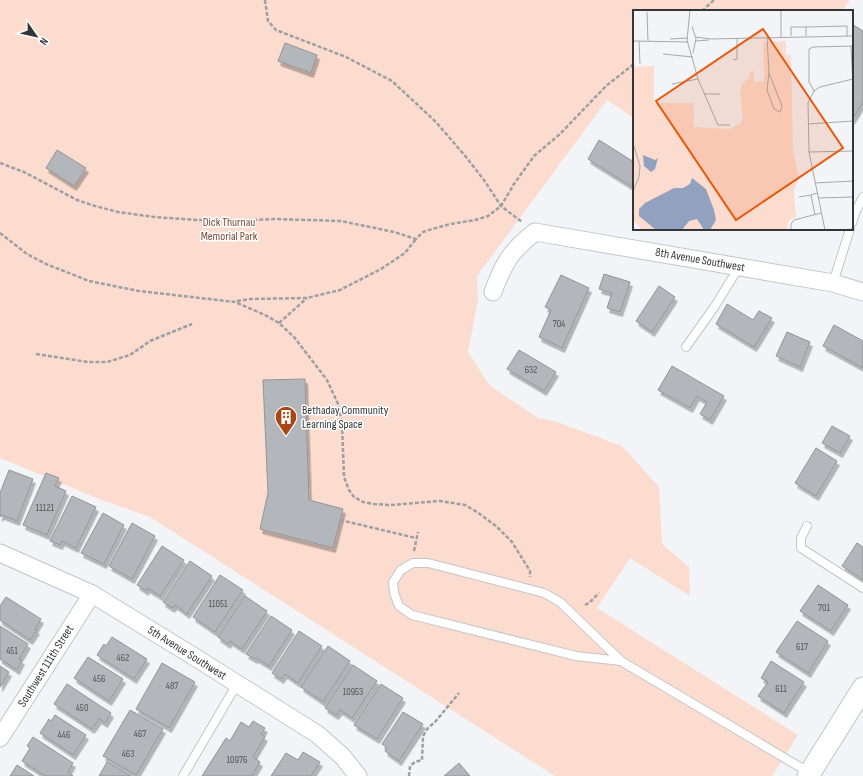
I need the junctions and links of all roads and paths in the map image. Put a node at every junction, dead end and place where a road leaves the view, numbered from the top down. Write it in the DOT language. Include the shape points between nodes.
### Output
graph roads {
  1 [pos="265,0"];
  2 [pos="714,0"];
  3 [pos="703,10"];
  4 [pos="633,65"];
  5 [pos="0,163"];
  6 [pos="863,197"];
  7 [pos="500,206"];
  8 [pos="853,220"];
  9 [pos="850,230"];
  10 [pos="535,232"];
  11 [pos="0,233"];
  12 [pos="416,239"];
  13 [pos="739,267"];
  14 [pos="833,283"];
  15 [pos="493,292"];
  16 [pos="863,292"];
  17 [pos="307,298"];
  18 [pos="235,302"];
  19 [pos="192,324"];
  20 [pos="279,324"];
  21 [pos="686,347"];
  22 [pos="36,354"];
  23 [pos="340,520"];
  24 [pos="806,526"];
  25 [pos="418,532"];
  26 [pos="416,538"];
  27 [pos="0,553"];
  28 [pos="413,563"];
  29 [pos="529,588"];
  30 [pos="863,588"];
  31 [pos="599,593"];
  32 [pos="92,594"];
  33 [pos="585,605"];
  34 [pos="621,661"];
  35 [pos="237,684"];
  36 [pos="863,688"];
  37 [pos="459,693"];
  38 [pos="0,738"];
  39 [pos="809,775"];
  40 [pos="183,776"];
  41 [pos="358,776"];
  42 [pos="409,776"];
  1 -- 7 [label="path" via="268,21 276,30 346,57 392,82 407,95 436,122 466,157"];
  2 -- 3 [label="path"];
  4 -- 7 [label="path" via="606,86 560,134 534,156"];
  5 -- 12 [label="path" via="24,172 78,200 118,212 198,220 341,221"];
  6 -- 8 [label="lane"];
  7 -- 10 [label="path"];
  7 -- 12 [label="path" via="488,216 432,229 423,232"];
  9 -- 14 [label="lane"];
  10 -- 13 [label="street, 8th Avenue Southwest"];
  10 -- 15 [label="street" via="511,255 501,270"];
  11 -- 18 [label="path" via="27,254 89,281 139,291"];
  12 -- 17 [label="path" via="405,253 381,269 340,290"];
  13 -- 14 [label="street, 8th Avenue Southwest"];
  13 -- 21 [label="lane"];
  14 -- 16 [label="street, 8th Avenue Southwest"];
  17 -- 18 [label="path" via="251,299"];
  17 -- 20 [label="path"];
  18 -- 20 [label="path"];
  19 -- 22 [label="path" via="150,341 130,355 107,362 88,362"];
  20 -- 29 [label="path" via="294,337 327,380 339,406 344,438 344,477 354,497 374,504 440,501 465,505 496,526 512,542 530,571"];
  23 -- 26 [label="path"];
  24 -- 30 [label="lane" via="801,538 801,548"];
  25 -- 26 [label="path"];
  26 -- 28 [label="path"];
  27 -- 32 [label="street, 5th Avenue Southwest"];
  28 -- 29 [label="lane" via="428,563"];
  28 -- 34 [label="lane" via="401,570 393,582 399,606 412,615 576,656"];
  29 -- 34 [label="lane" via="560,602"];
  31 -- 33 [label="path"];
  32 -- 35 [label="street, 5th Avenue Southwest"];
  32 -- 38 [label="street, Southwest 111th Street"];
  34 -- 39 [label="lane"];
  35 -- 40 [label="lane"];
  35 -- 41 [label="street, 5th Avenue Southwest" via="317,734 342,756"];
  36 -- 39 [label="street"];
  37 -- 42 [label="path" via="428,728 424,736 422,760 410,766"];
}
